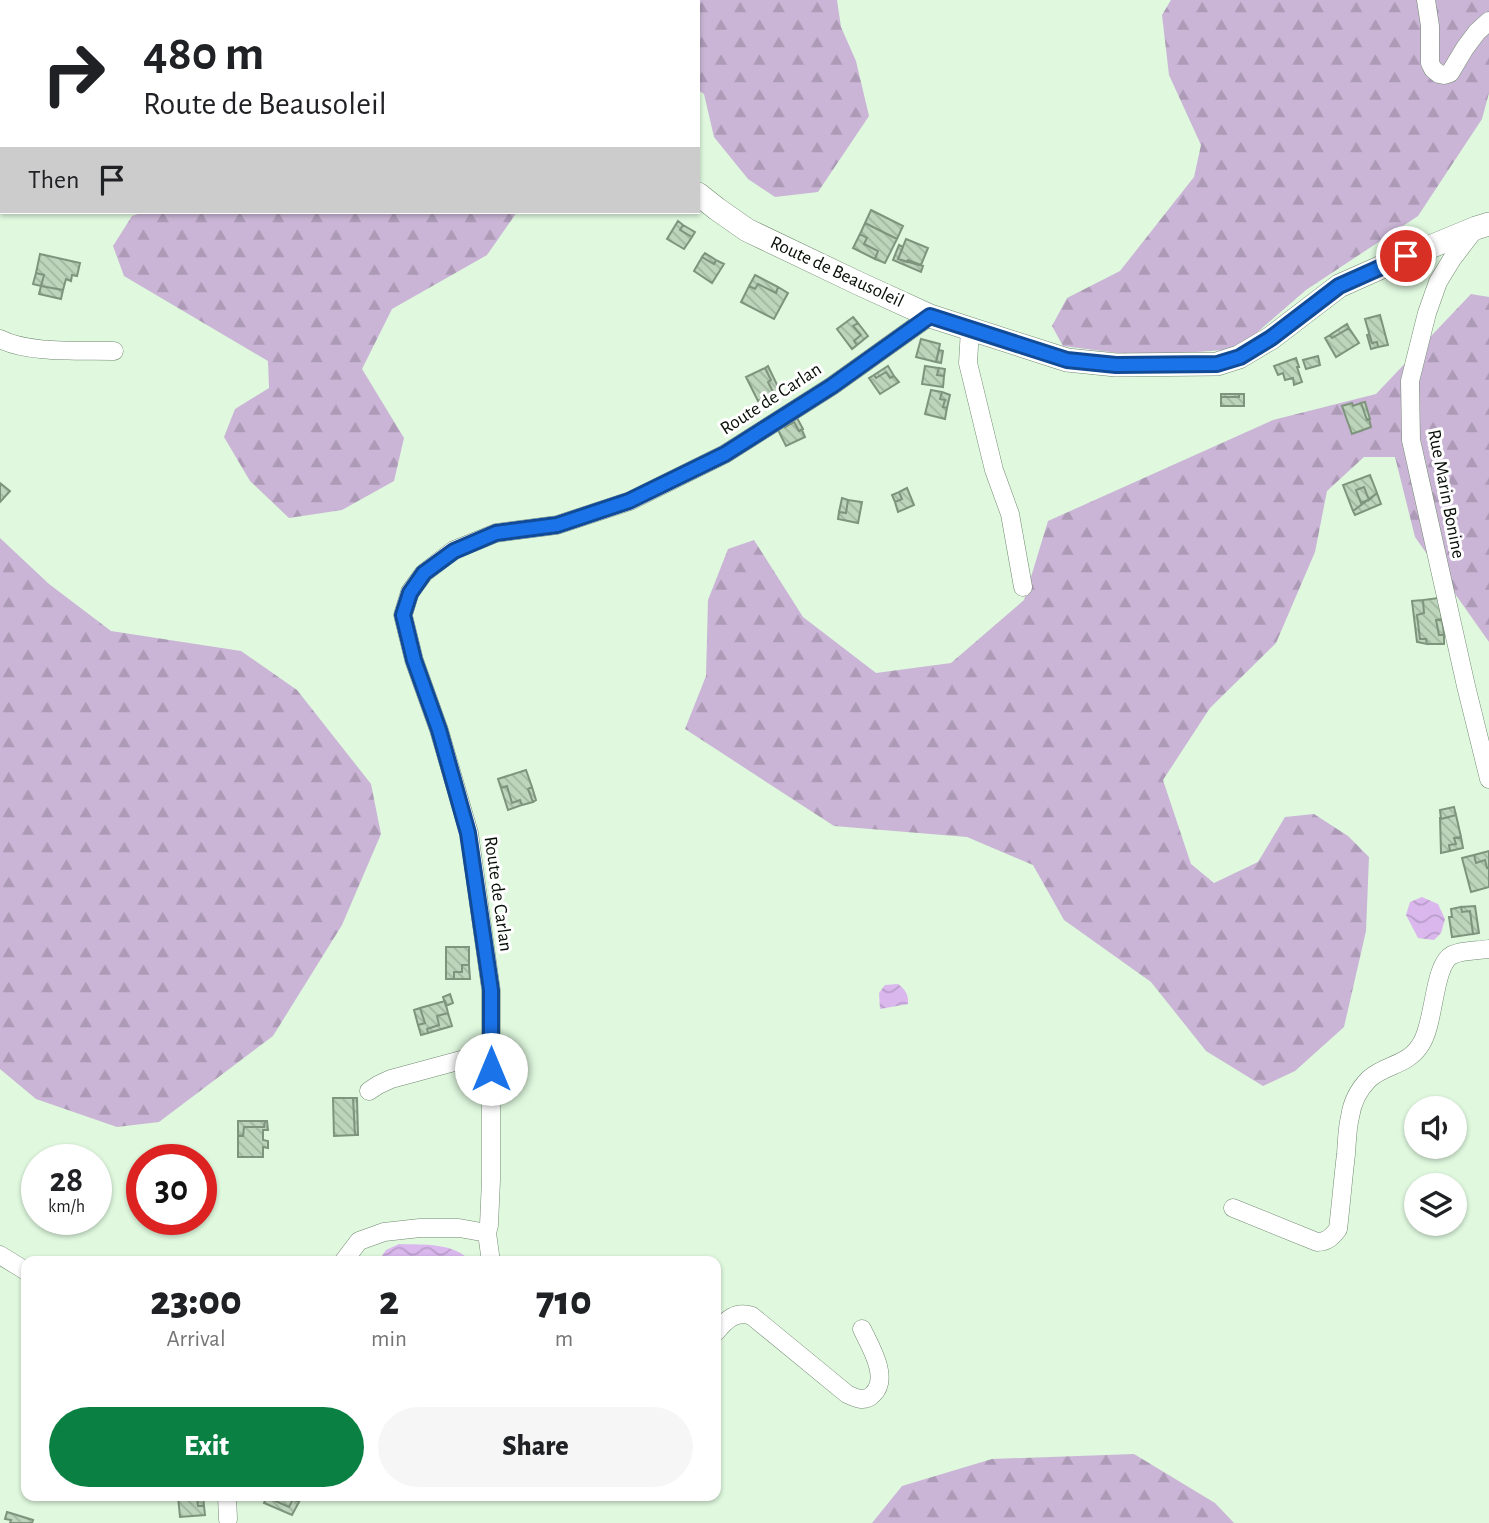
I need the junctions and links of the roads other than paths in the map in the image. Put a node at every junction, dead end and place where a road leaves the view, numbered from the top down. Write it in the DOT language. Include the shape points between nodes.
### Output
graph roads {
  1 [pos="1426,0"];
  2 [pos="1489,21"];
  3 [pos="700,196"];
  4 [pos="1482,226"];
  5 [pos="930,316"];
  6 [pos="970,329"];
  7 [pos="0,340"];
  8 [pos="114,351"];
  9 [pos="1023,587"];
  10 [pos="1489,779"];
  11 [pos="1489,950"];
  12 [pos="491,1052"];
  13 [pos="369,1091"];
  14 [pos="1233,1208"];
  15 [pos="487,1233"];
  16 [pos="0,1255"];
  17 [pos="348,1256"];
  18 [pos="490,1256"];
  19 [pos="21,1268"];
  20 [pos="721,1327"];
  21 [pos="862,1329"];
  22 [pos="227,1501"];
  23 [pos="228,1520"];
  1 -- 2 [label="street" via="1430,63 1439,74 1450,73"];
  3 -- 5 [label="street, Route de Beausoleil" via="747,230"];
  4 -- 6 [label="street, Route de Beausoleil" via="1339,286 1271,338 1240,357 1217,364 1116,365 1067,360"];
  4 -- 10 [label="street, Rue Marin Bonine" via="1438,282 1410,381 1411,440"];
  5 -- 6 [label="street, Route de Beausoleil"];
  5 -- 12 [label="street, Route de Carlan" via="725,454 629,501 557,525 496,533 454,551 424,573 410,593 403,615 468,833 491,990"];
  6 -- 9 [label="street" via="968,363 994,470 1010,514"];
  7 -- 8 [label="street" via="49,350"];
  11 -- 14 [label="street" via="1461,952 1444,961 1421,1045 1407,1059 1370,1078 1358,1094 1350,1116 1338,1228 1333,1236 1317,1241"];
  12 -- 13 [label="street" via="391,1079"];
  12 -- 15 [label="street, Route de Carlan"];
  15 -- 17 [label="street" via="459,1228 384,1232 359,1241"];
  15 -- 18 [label="street, Route de Carlan"];
  16 -- 19 [label="street"];
  20 -- 21 [label="street" via="733,1316 752,1316 860,1400 871,1397 878,1388 880,1374"];
  22 -- 23 [label="street"];
}
